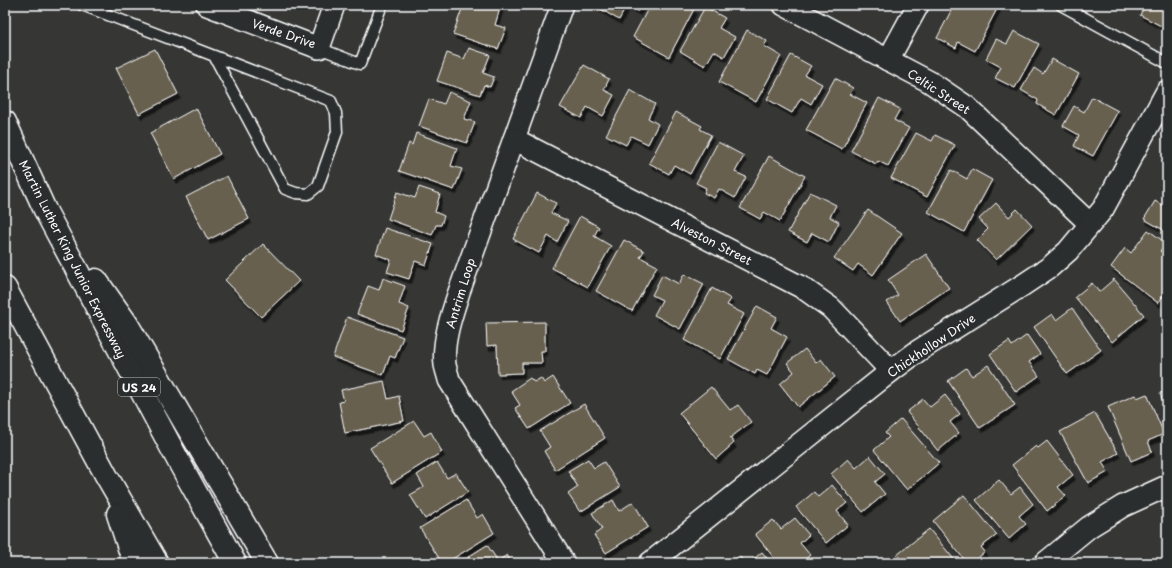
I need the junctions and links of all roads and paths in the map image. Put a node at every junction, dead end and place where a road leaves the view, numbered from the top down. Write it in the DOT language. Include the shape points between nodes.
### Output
graph roads {
  1 [pos="82,5"];
  2 [pos="207,5"];
  3 [pos="334,5"];
  4 [pos="382,5"];
  5 [pos="562,5"];
  6 [pos="784,5"];
  7 [pos="918,5"];
  8 [pos="1061,5"];
  9 [pos="319,48"];
  10 [pos="214,56"];
  11 [pos="888,60"];
  12 [pos="1167,63"];
  13 [pos="1167,91"];
  14 [pos="5,122"];
  15 [pos="514,139"];
  16 [pos="45,210"];
  17 [pos="1090,224"];
  18 [pos="5,288"];
  19 [pos="891,371"];
  20 [pos="106,475"];
  21 [pos="1167,486"];
  22 [pos="134,563"];
  23 [pos="157,563"];
  24 [pos="235,563"];
  25 [pos="267,563"];
  26 [pos="564,563"];
  27 [pos="650,563"];
  28 [pos="1045,563"];
  1 -- 10 [label="lane"];
  2 -- 9 [label="street, Verde Drive"];
  3 -- 9 [label="street, Verde Drive"];
  4 -- 9 [label="lane" via="360,64"];
  5 -- 15 [label="street, Antrim Loop"];
  6 -- 11 [label="street, Celtic Street"];
  7 -- 11 [label="street"];
  8 -- 12 [label="lane"];
  10 -- 10 [label="lane" via="331,101 336,113 337,132 318,186 308,194 285,189"];
  11 -- 17 [label="street, Celtic Street" via="930,82 967,107"];
  13 -- 17 [label="street, Chickhollow Drive" via="1103,208"];
  14 -- 16 [label="highway, Martin Luther King Junior Expressway / US 24"];
  15 -- 19 [label="street, Alveston Street" via="802,288 831,308"];
  15 -- 26 [label="street, Antrim Loop" via="451,316 445,364 449,380"];
  16 -- 24 [label="highway, Martin Luther King Junior Expressway / US 24"];
  16 -- 25 [label="highway" via="127,324"];
  17 -- 19 [label="street, Chickhollow Drive" via="1068,251 1050,267"];
  18 -- 20 [label="highway"];
  19 -- 27 [label="street, Chickhollow Drive"];
  20 -- 22 [label="highway"];
  20 -- 23 [label="highway"];
  21 -- 28 [label="street" via="1123,506 1089,527"];
}
